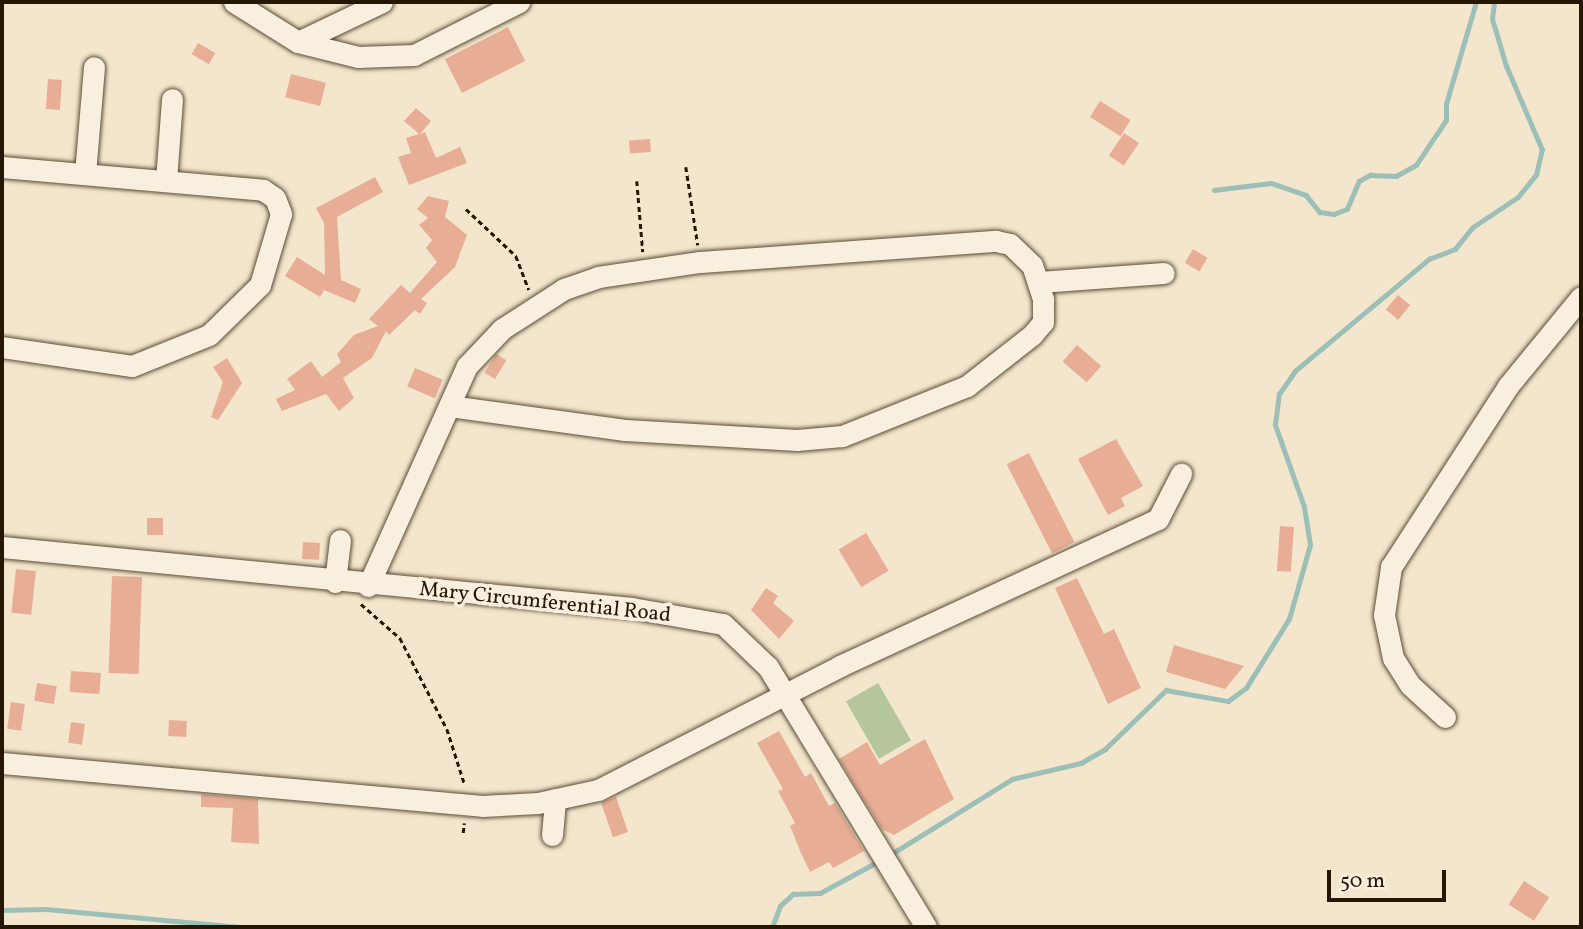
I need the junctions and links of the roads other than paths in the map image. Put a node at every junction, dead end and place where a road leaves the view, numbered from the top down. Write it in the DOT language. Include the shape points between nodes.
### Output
graph roads {
  1 [pos="234,2"];
  2 [pos="382,2"];
  3 [pos="519,2"];
  4 [pos="298,42"];
  5 [pos="94,67"];
  6 [pos="172,99"];
  7 [pos="2,167"];
  8 [pos="85,174"];
  9 [pos="166,181"];
  10 [pos="1164,274"];
  11 [pos="1039,282"];
  12 [pos="1581,297"];
  13 [pos="2,347"];
  14 [pos="450,406"];
  15 [pos="1181,474"];
  16 [pos="340,540"];
  17 [pos="2,547"];
  18 [pos="351,584"];
  19 [pos="787,695"];
  20 [pos="1445,717"];
  21 [pos="2,763"];
  22 [pos="555,799"];
  23 [pos="552,835"];
  24 [pos="926,927"];
  1 -- 4 [label="street"];
  2 -- 4 [label="street"];
  3 -- 4 [label="street" via="414,55 358,57"];
  5 -- 8 [label="street"];
  6 -- 9 [label="street"];
  7 -- 8 [label="street"];
  8 -- 9 [label="street"];
  9 -- 13 [label="street" via="263,190 275,198 281,215 276,237 260,285 242,306 209,335 132,366"];
  10 -- 11 [label="street"];
  11 -- 14 [label="street" via="1032,265 1010,244 996,241 700,262 598,277 534,304 467,366"];
  11 -- 14 [label="street" via="1043,322 967,386 842,436 797,440 625,430"];
  12 -- 20 [label="street" via="1508,386 1391,567 1384,615 1393,658 1410,685"];
  14 -- 18 [label="street"];
  15 -- 19 [label="street" via="1158,519"];
  16 -- 18 [label="street"];
  17 -- 18 [label="street, Mary Circumferential Road"];
  18 -- 19 [label="street, Mary Circumferential Road" via="632,608 711,621 752,649"];
  19 -- 22 [label="street" via="644,770 598,790"];
  19 -- 24 [label="street, Mary Circumferential Road"];
  21 -- 22 [label="street" via="465,804"];
  22 -- 23 [label="street"];
}
